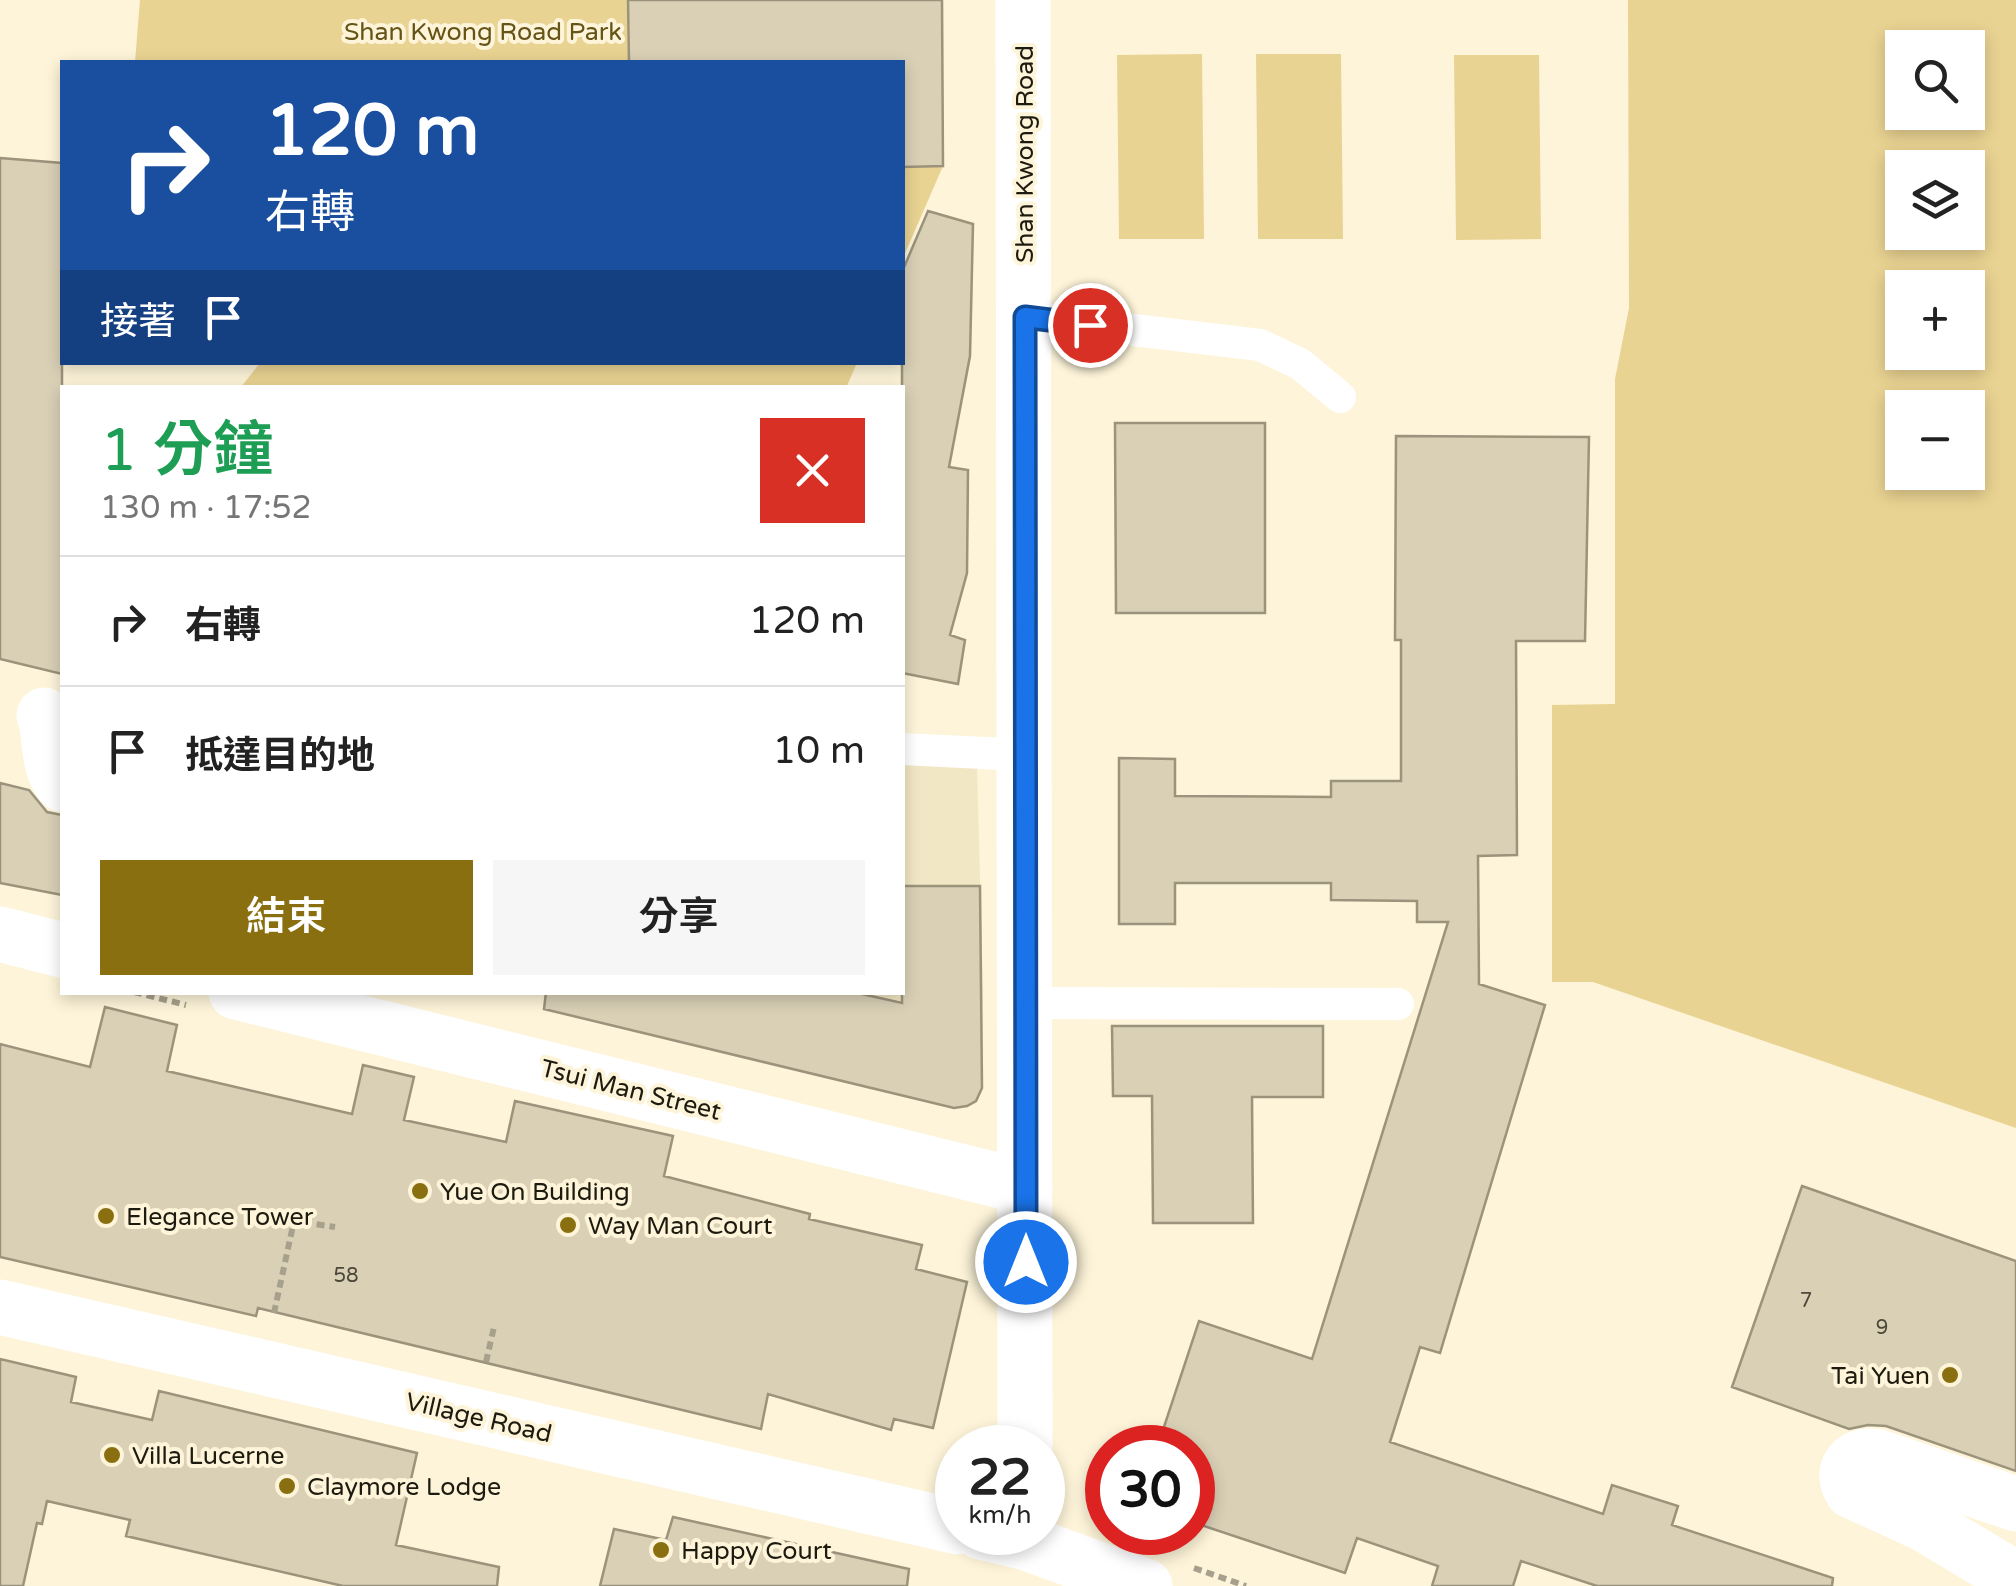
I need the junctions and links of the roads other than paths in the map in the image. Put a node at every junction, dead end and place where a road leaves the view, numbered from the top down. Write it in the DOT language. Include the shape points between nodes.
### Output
graph roads {
  1 [pos="1023,0"];
  2 [pos="1025,317"];
  3 [pos="1340,397"];
  4 [pos="22,709"];
  5 [pos="905,749"];
  6 [pos="1026,755"];
  7 [pos="60,782"];
  8 [pos="0,934"];
  9 [pos="60,949"];
  10 [pos="248,995"];
  11 [pos="1026,1003"];
  12 [pos="1398,1004"];
  13 [pos="1026,1187"];
  14 [pos="0,1307"];
  15 [pos="1025,1425"];
  16 [pos="2016,1504"];
  17 [pos="935,1522"];
  18 [pos="1038,1555"];
  19 [pos="2016,1579"];
  20 [pos="1145,1586"];
  1 -- 2 [label="street, Shan Kwong Road"];
  2 -- 3 [label="lane" via="1260,345 1300,364"];
  2 -- 6 [label="street, Shan Kwong Road"];
  4 -- 7 [label="street" via="49,730 53,773"];
  5 -- 6 [label="lane"];
  6 -- 11 [label="street, Shan Kwong Road"];
  8 -- 9 [label="street"];
  10 -- 13 [label="street, Tsui Man Street"];
  11 -- 12 [label="lane"];
  11 -- 13 [label="street, Shan Kwong Road"];
  13 -- 15 [label="street, Shan Kwong Road"];
  14 -- 17 [label="street, Village Road"];
  16 -- 19 [label="street" via="1876,1456 1852,1461 1846,1471 1852,1492 1924,1524"];
  18 -- 20 [label="street"];
}
